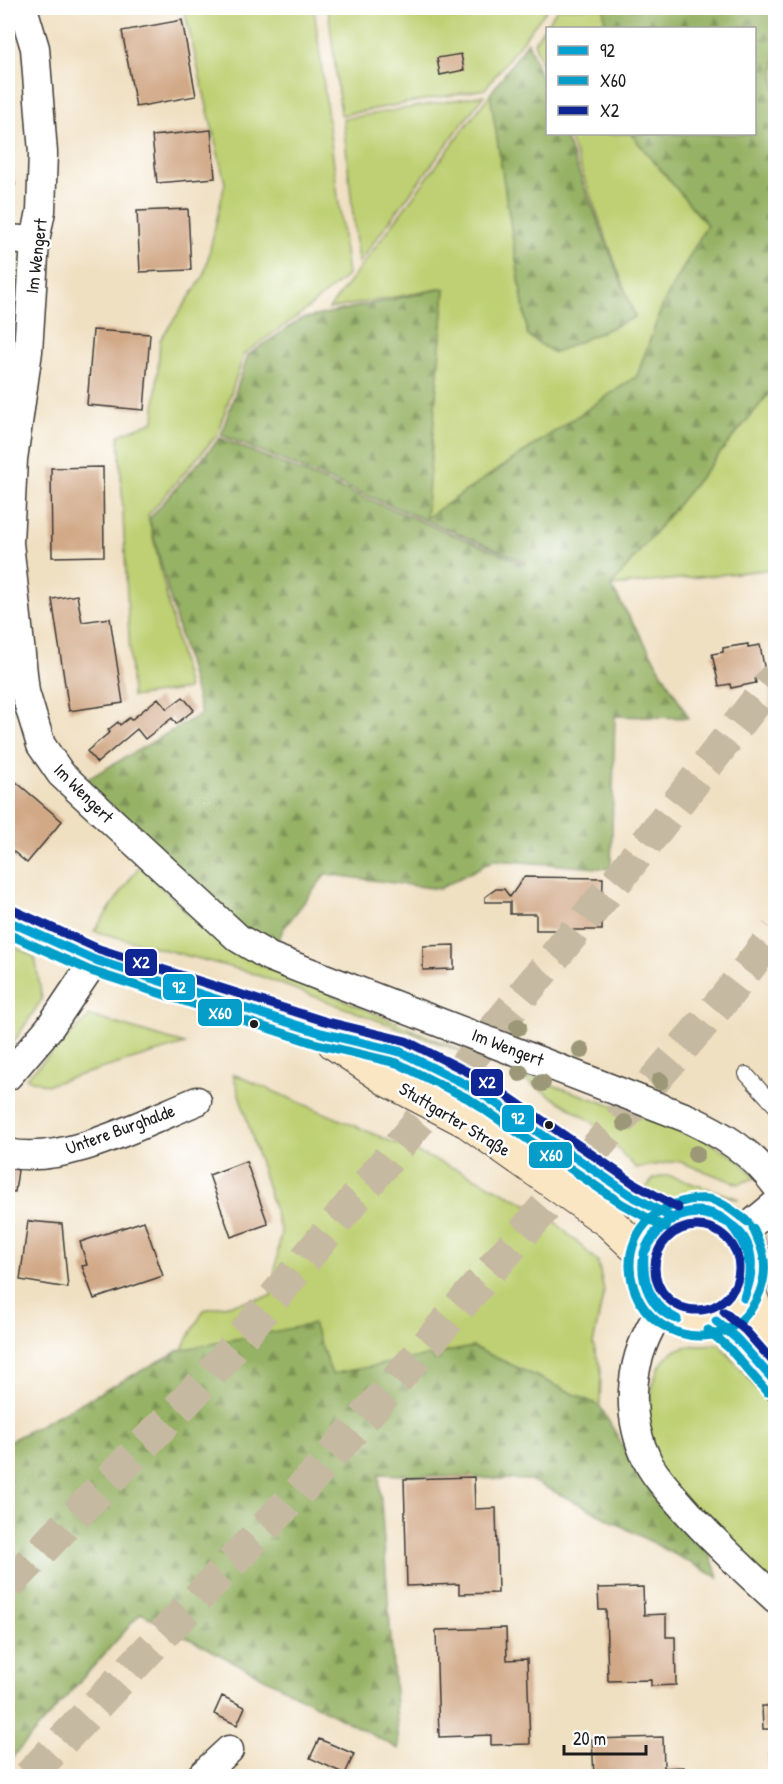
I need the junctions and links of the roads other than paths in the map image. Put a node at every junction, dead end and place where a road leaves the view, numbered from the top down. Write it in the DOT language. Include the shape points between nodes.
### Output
graph roads {
  1 [pos="23,8"];
  2 [pos="21,240"];
  3 [pos="8,921"];
  4 [pos="95,960"];
  5 [pos="321,1033"];
  6 [pos="746,1074"];
  7 [pos="8,1076"];
  8 [pos="196,1101"];
  9 [pos="776,1107"];
  10 [pos="8,1153"];
  11 [pos="776,1185"];
  12 [pos="776,1204"];
  13 [pos="672,1218"];
  14 [pos="742,1232"];
  15 [pos="643,1254"];
  16 [pos="749,1291"];
  17 [pos="661,1310"];
  18 [pos="716,1321"];
  19 [pos="776,1340"];
  20 [pos="776,1384"];
  21 [pos="776,1599"];
  22 [pos="230,1750"];
  23 [pos="201,1776"];
  1 -- 2 [label="street, Im Wengert" via="35,48 43,153 41,211"];
  2 -- 11 [label="street, Im Wengert" via="28,351 13,459 9,543 25,692 41,745 61,774 238,938 270,957 687,1118 713,1130 756,1160"];
  3 -- 4 [label="main road, Stuttgarter Straße"];
  4 -- 5 [label="main road, Stuttgarter Straße"];
  4 -- 7 [label="street" via="50,1028"];
  5 -- 13 [label="main road, Stuttgarter Straße" via="401,1052 475,1089 629,1194"];
  5 -- 15 [label="main road, Stuttgarter Straße" via="388,1080 488,1136 609,1222"];
  6 -- 9 [label="lane"];
  8 -- 10 [label="street, Untere Burghalde" via="108,1137 57,1152"];
  12 -- 14 [label="street"];
  13 -- 14 [label="main road" via="690,1212 710,1212"];
  13 -- 15 [label="main road" via="653,1233"];
  14 -- 16 [label="main road" via="752,1250 754,1268"];
  15 -- 17 [label="main road" via="642,1274 648,1294"];
  16 -- 18 [label="main road" via="742,1304"];
  16 -- 19 [label="main road" via="758,1317"];
  17 -- 18 [label="main road" via="678,1320 697,1324"];
  17 -- 21 [label="street" via="648,1329 635,1364 634,1406 648,1463 715,1544"];
  18 -- 20 [label="main road"];
  22 -- 23 [label="street"];
}
